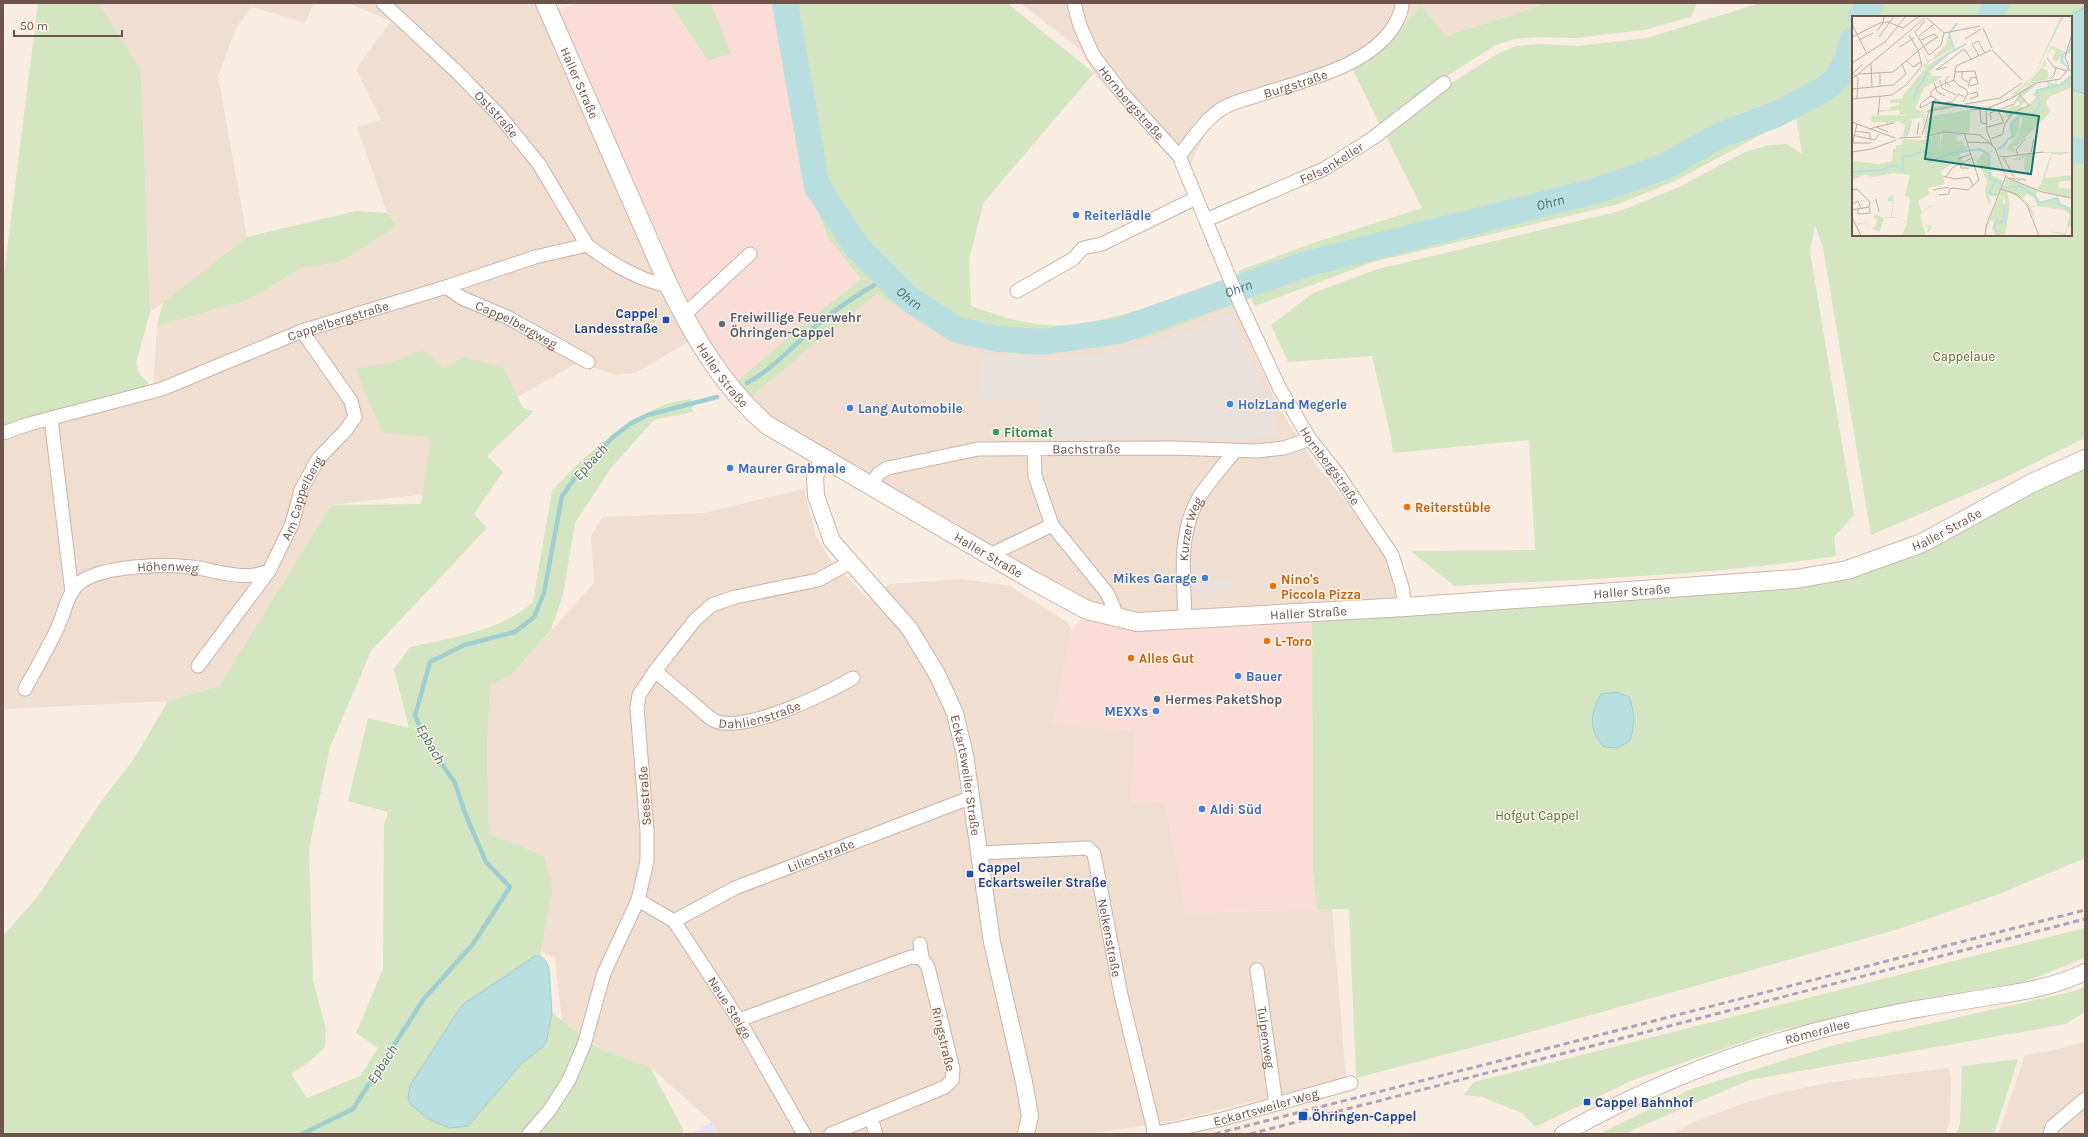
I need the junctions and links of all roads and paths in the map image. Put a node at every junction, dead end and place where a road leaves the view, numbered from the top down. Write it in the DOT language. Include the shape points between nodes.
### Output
graph roads {
  1 [pos="383,3"];
  2 [pos="545,3"];
  3 [pos="1074,3"];
  4 [pos="1405,5"];
  5 [pos="1444,83"];
  6 [pos="1179,156"];
  7 [pos="1196,198"];
  8 [pos="1206,220"];
  9 [pos="587,245"];
  10 [pos="750,254"];
  11 [pos="669,286"];
  12 [pos="446,287"];
  13 [pos="1017,292"];
  14 [pos="684,315"];
  15 [pos="302,331"];
  16 [pos="588,362"];
  17 [pos="51,419"];
  18 [pos="3,432"];
  19 [pos="1310,439"];
  20 [pos="1034,449"];
  21 [pos="1235,451"];
  22 [pos="824,457"];
  23 [pos="2085,459"];
  24 [pos="871,485"];
  25 [pos="1052,525"];
  26 [pos="990,555"];
  27 [pos="851,562"];
  28 [pos="269,571"];
  29 [pos="72,592"];
  30 [pos="1405,607"];
  31 [pos="1113,616"];
  32 [pos="1185,620"];
  33 [pos="198,666"];
  34 [pos="655,671"];
  35 [pos="853,678"];
  36 [pos="25,689"];
  37 [pos="972,797"];
  38 [pos="978,853"];
  39 [pos="638,900"];
  40 [pos="674,921"];
  41 [pos="920,944"];
  42 [pos="922,958"];
  43 [pos="1257,970"];
  44 [pos="2085,972"];
  45 [pos="739,1020"];
  46 [pos="1351,1083"];
  47 [pos="2085,1100"];
  48 [pos="1276,1104"];
  49 [pos="871,1118"];
  50 [pos="529,1134"];
  51 [pos="804,1134"];
  52 [pos="831,1134"];
  53 [pos="876,1134"];
  54 [pos="1026,1134"];
  55 [pos="1154,1134"];
  56 [pos="1563,1134"];
  57 [pos="2050,1134"];
  1 -- 9 [label="street, Oststraße" via="500,116 539,164"];
  2 -- 11 [label="main road, Haller Straße"];
  3 -- 6 [label="street, Hornbergstraße" via="1080,26 1093,55 1121,92"];
  4 -- 6 [label="street, Burgstraße" via="1381,43 1364,56 1339,68 1225,107 1205,123"];
  5 -- 8 [label="street, Felsenkeller" via="1373,138 1324,169"];
  6 -- 7 [label="street, Hornbergstraße"];
  7 -- 8 [label="street, Hornbergstraße"];
  7 -- 13 [label="street" via="1102,244 1083,248 1073,259"];
  8 -- 19 [label="street, Hornbergstraße" via="1240,303 1280,389"];
  9 -- 11 [label="street" via="611,262 649,282"];
  9 -- 12 [label="street, Cappelbergstraße" via="535,256"];
  10 -- 14 [label="street"];
  11 -- 14 [label="main road, Haller Straße"];
  12 -- 15 [label="street, Cappelbergstraße"];
  12 -- 16 [label="street, Cappelbergweg" via="462,298 507,317"];
  14 -- 22 [label="main road, Haller Straße" via="731,389 750,410 767,425"];
  15 -- 17 [label="street, Cappelbergstraße" via="162,390"];
  15 -- 28 [label="street, Am Cappelberg" via="351,402 355,417 318,459 301,490 292,524"];
  17 -- 18 [label="street, Cappelbergstraße"];
  17 -- 29 [label="street, Höhenweg"];
  19 -- 21 [label="street, Bachstraße" via="1284,448"];
  19 -- 30 [label="street, Hornbergstraße" via="1337,473 1392,554"];
  20 -- 21 [label="street, Bachstraße" via="1172,448"];
  20 -- 24 [label="street, Bachstraße" via="978,449 898,465 879,473"];
  20 -- 25 [label="street" via="1035,476"];
  21 -- 32 [label="street, Kurzer Weg" via="1195,504 1186,528 1183,556"];
  22 -- 24 [label="main road, Haller Straße"];
  22 -- 27 [label="street, Eckartsweiler Straße" via="815,476 816,496 832,541"];
  23 -- 30 [label="main road, Haller Straße" via="2032,483 1922,543 1847,570 1796,579 1731,585"];
  24 -- 26 [label="main road, Haller Straße"];
  25 -- 26 [label="street"];
  25 -- 31 [label="street" via="1107,593 1114,608"];
  26 -- 31 [label="main road, Haller Straße" via="1086,610"];
  27 -- 34 [label="street, Seestraße" via="818,580 735,597 712,605 695,620"];
  27 -- 37 [label="street, Eckartsweiler Straße" via="909,628 937,674 955,713"];
  28 -- 29 [label="street, Höhenweg" via="257,577 189,566 139,566 98,574 82,581"];
  28 -- 33 [label="street, Am Cappelberg"];
  29 -- 36 [label="street, Höhenweg" via="59,626"];
  30 -- 32 [label="main road, Haller Straße"];
  31 -- 32 [label="main road, Haller Straße" via="1137,622"];
  34 -- 35 [label="street, Dahlienstraße" via="713,719 725,724 740,723 790,708"];
  34 -- 39 [label="street, Seestraße" via="639,695 637,708 647,831 647,861"];
  37 -- 38 [label="street, Eckartsweiler Straße"];
  37 -- 40 [label="street, Lilienstraße" via="734,888"];
  38 -- 54 [label="street, Eckartsweiler Straße" via="992,942 1030,1116"];
  38 -- 55 [label="street, Nelkenstraße" via="1088,848 1094,854 1121,995"];
  39 -- 40 [label="street, Neue Steige"];
  39 -- 50 [label="street, Seestraße" via="604,973 584,1045 569,1080 549,1111"];
  40 -- 45 [label="street, Neue Steige"];
  41 -- 42 [label="street, Ringstraße"];
  42 -- 45 [label="street" via="911,957"];
  42 -- 49 [label="street, Ringstraße" via="928,967 953,1069 952,1080 945,1087"];
  43 -- 48 [label="street, Tulpenweg"];
  44 -- 56 [label="street, Römerallee" via="2072,979 2034,990 1835,1025 1780,1040 1654,1087"];
  45 -- 51 [label="street, Neue Steige"];
  46 -- 48 [label="street, Eckartsweiler Weg"];
  47 -- 57 [label="street" via="2052,1127"];
  48 -- 55 [label="street, Eckartsweiler Weg"];
  49 -- 52 [label="street"];
  49 -- 53 [label="street"];
}
